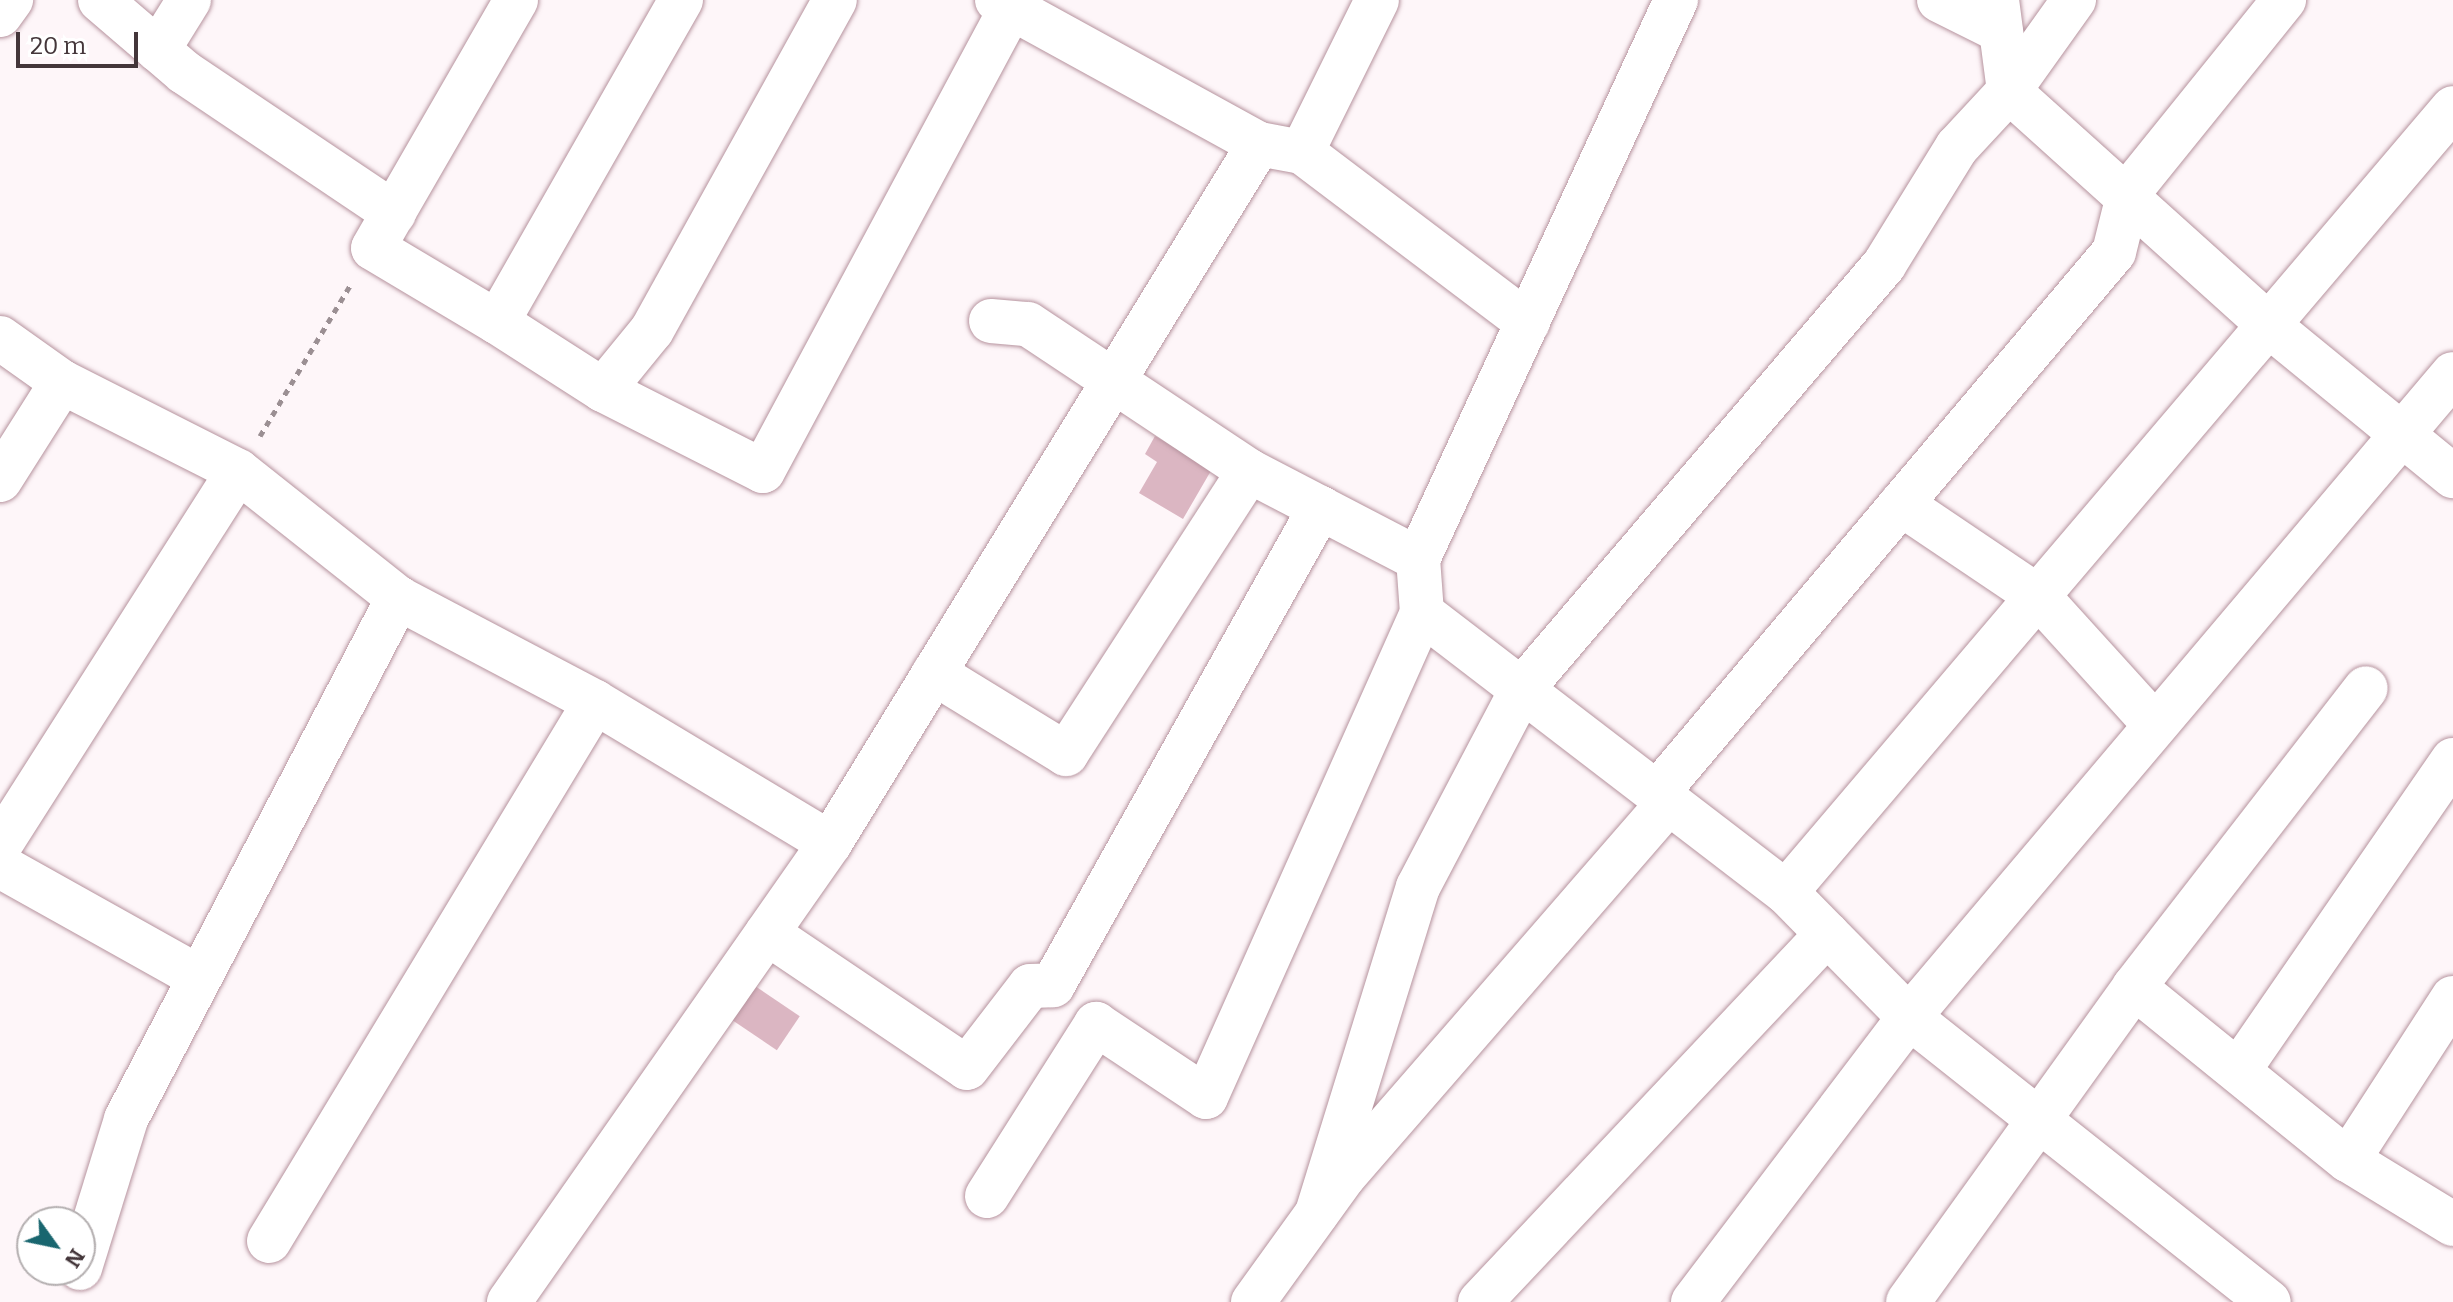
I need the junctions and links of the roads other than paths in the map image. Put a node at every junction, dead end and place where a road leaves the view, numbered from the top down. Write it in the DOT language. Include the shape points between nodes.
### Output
graph roads {
  1 [pos="11,0"];
  2 [pos="100,0"];
  3 [pos="189,0"];
  4 [pos="516,0"];
  5 [pos="681,0"];
  6 [pos="835,0"];
  7 [pos="1377,0"];
  8 [pos="1676,0"];
  9 [pos="1939,0"];
  10 [pos="2074,0"];
  11 [pos="2284,0"];
  12 [pos="1004,4"];
  13 [pos="0,15"];
  14 [pos="1999,16"];
  15 [pos="158,50"];
  16 [pos="2009,91"];
  17 [pos="2453,108"];
  18 [pos="1259,144"];
  19 [pos="1302,152"];
  20 [pos="2129,192"];
  21 [pos="384,230"];
  22 [pos="991,321"];
  23 [pos="497,322"];
  24 [pos="1528,323"];
  25 [pos="2272,328"];
  26 [pos="0,338"];
  27 [pos="2453,374"];
  28 [pos="62,382"];
  29 [pos="1112,383"];
  30 [pos="603,390"];
  31 [pos="2406,431"];
  32 [pos="238,471"];
  33 [pos="1249,471"];
  34 [pos="2453,476"];
  35 [pos="0,480"];
  36 [pos="1901,504"];
  37 [pos="1320,508"];
  38 [pos="1418,559"];
  39 [pos="2039,597"];
  40 [pos="398,598"];
  41 [pos="1422,613"];
  42 [pos="934,673"];
  43 [pos="2366,688"];
  44 [pos="1522,689"];
  45 [pos="595,702"];
  46 [pos="2154,724"];
  47 [pos="2453,760"];
  48 [pos="1663,798"];
  49 [pos="830,843"];
  50 [pos="0,845"];
  51 [pos="0,866"];
  52 [pos="1786,892"];
  53 [pos="767,933"];
  54 [pos="1827,934"];
  55 [pos="199,977"];
  56 [pos="2134,987"];
  57 [pos="2453,998"];
  58 [pos="1909,1017"];
  59 [pos="2241,1067"];
  60 [pos="2038,1121"];
  61 [pos="2348,1160"];
  62 [pos="987,1196"];
  63 [pos="1317,1213"];
  64 [pos="96,1217"];
  65 [pos="2453,1224"];
  66 [pos="269,1241"];
  67 [pos="2242,1294"];
  68 [pos="509,1302"];
  69 [pos="1253,1302"];
  70 [pos="1480,1302"];
  71 [pos="1693,1302"];
  72 [pos="1908,1302"];
  1 -- 13 [label="street"];
  2 -- 15 [label="street"];
  3 -- 15 [label="street"];
  4 -- 21 [label="street"];
  5 -- 23 [label="street"];
  6 -- 30 [label="street" via="652,330"];
  7 -- 19 [label="street"];
  8 -- 24 [label="street"];
  9 -- 14 [label="street"];
  10 -- 16 [label="street"];
  11 -- 20 [label="street"];
  12 -- 18 [label="street"];
  12 -- 30 [label="street" via="763,471"];
  14 -- 16 [label="street"];
  15 -- 21 [label="street"];
  16 -- 20 [label="street"];
  16 -- 44 [label="street" via="1957,147 1884,265"];
  17 -- 25 [label="street"];
  18 -- 19 [label="street"];
  18 -- 29 [label="street"];
  19 -- 24 [label="street"];
  20 -- 25 [label="street"];
  20 -- 36 [label="street" via="2114,252"];
  21 -- 23 [label="street"];
  22 -- 29 [label="street" via="1028,324"];
  23 -- 30 [label="street"];
  24 -- 38 [label="street"];
  25 -- 31 [label="street"];
  25 -- 39 [label="street"];
  26 -- 28 [label="street"];
  27 -- 31 [label="street"];
  28 -- 32 [label="street"];
  28 -- 35 [label="street"];
  29 -- 33 [label="street"];
  29 -- 42 [label="street"];
  31 -- 34 [label="street"];
  31 -- 46 [label="street"];
  32 -- 40 [label="street"];
  32 -- 50 [label="street"];
  33 -- 37 [label="street"];
  33 -- 42 [label="street" via="1066,754"];
  36 -- 39 [label="street"];
  36 -- 48 [label="street"];
  37 -- 38 [label="street"];
  37 -- 53 [label="street" via="1053,985 1030,986 967,1068"];
  38 -- 41 [label="street"];
  39 -- 46 [label="street"];
  39 -- 52 [label="street"];
  40 -- 45 [label="street"];
  40 -- 55 [label="street"];
  41 -- 44 [label="street"];
  41 -- 62 [label="street" via="1206,1097 1096,1024"];
  42 -- 49 [label="street"];
  43 -- 56 [label="street"];
  44 -- 48 [label="street"];
  44 -- 63 [label="street" via="1418,887"];
  45 -- 49 [label="street"];
  45 -- 66 [label="street"];
  46 -- 58 [label="street"];
  47 -- 59 [label="street"];
  48 -- 52 [label="street"];
  48 -- 63 [label="street"];
  49 -- 53 [label="street"];
  51 -- 55 [label="street"];
  52 -- 54 [label="street"];
  53 -- 68 [label="street"];
  54 -- 58 [label="street"];
  54 -- 70 [label="street"];
  55 -- 64 [label="street" via="126,1119"];
  56 -- 59 [label="street"];
  56 -- 60 [label="street"];
  57 -- 61 [label="street"];
  58 -- 60 [label="street"];
  58 -- 71 [label="street"];
  59 -- 61 [label="street"];
  60 -- 67 [label="street"];
  60 -- 72 [label="street"];
  61 -- 65 [label="street"];
  63 -- 69 [label="street"];
}
